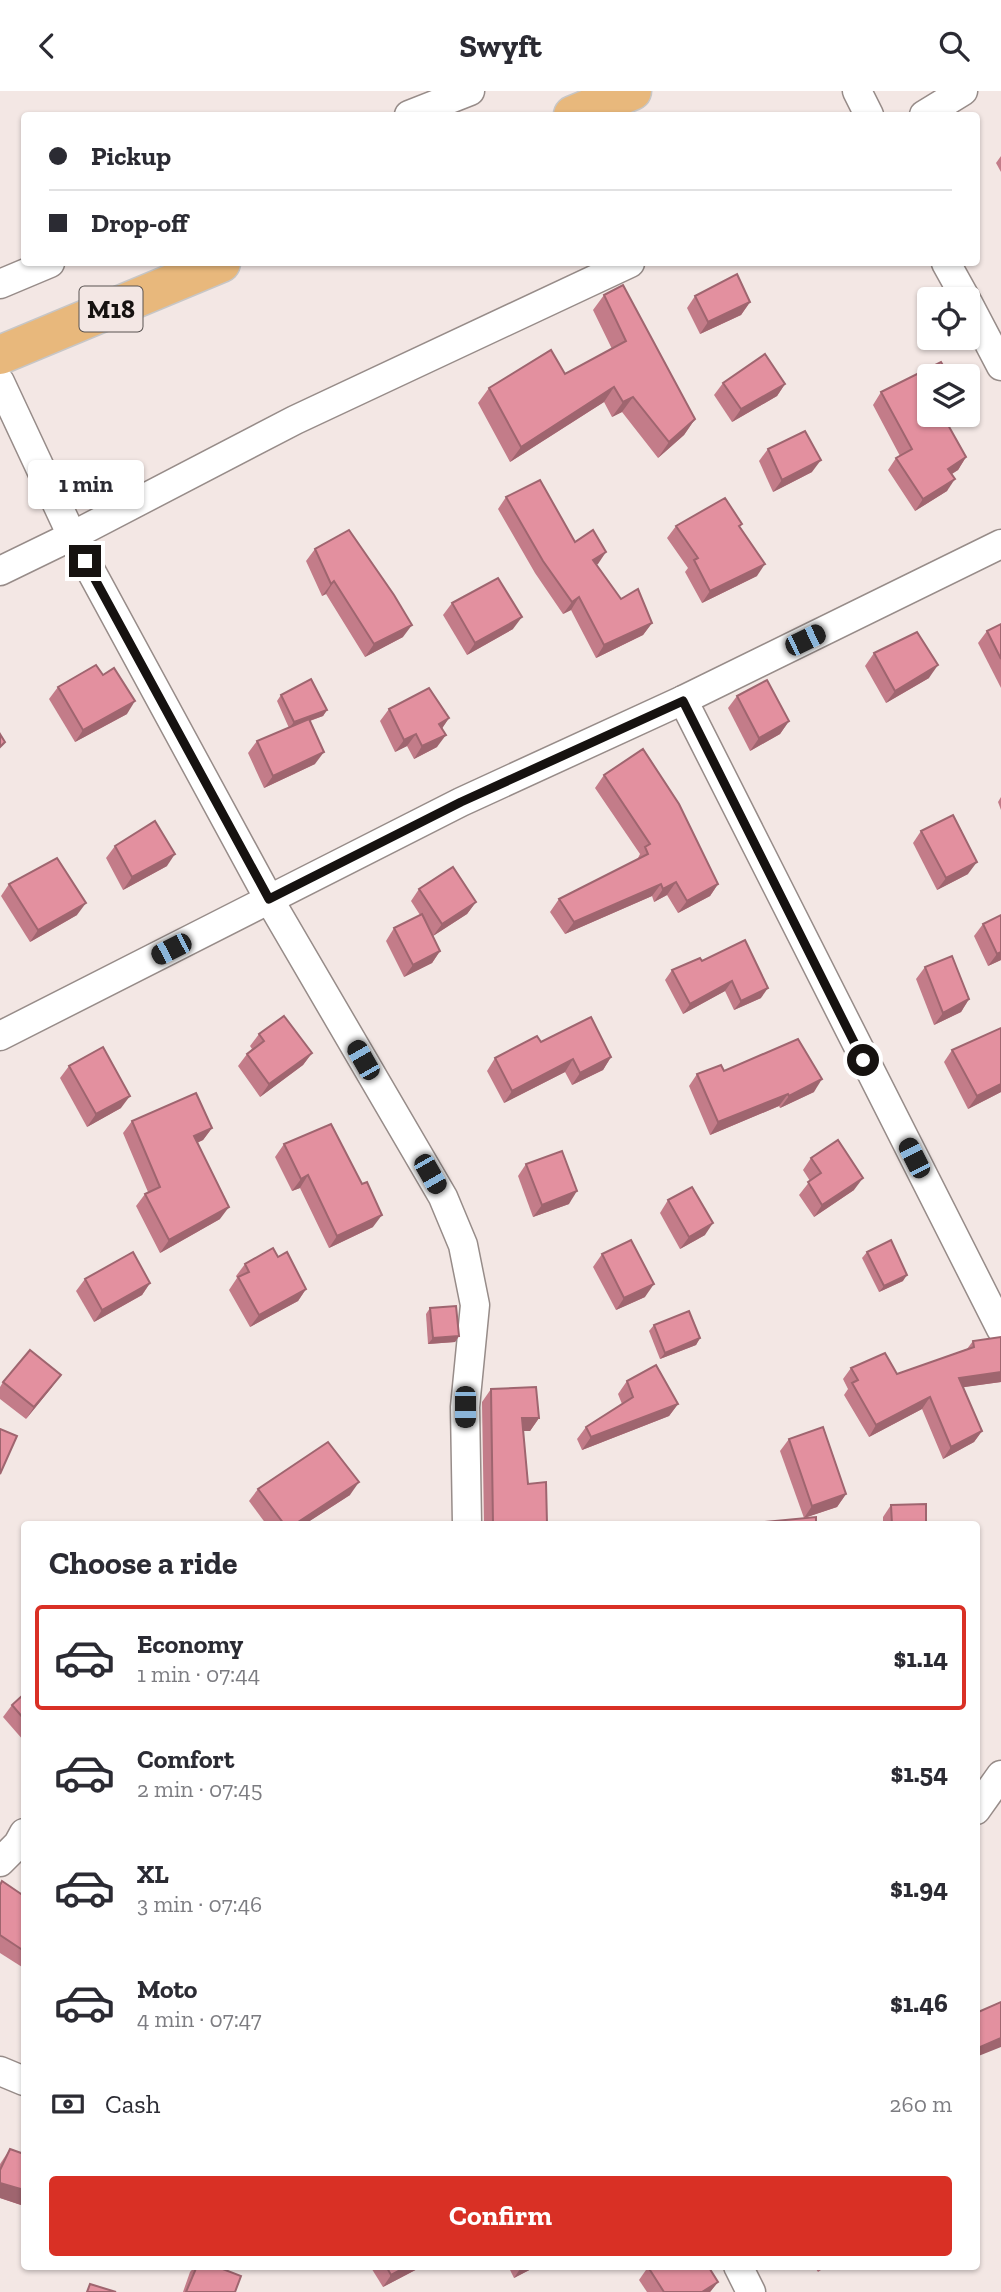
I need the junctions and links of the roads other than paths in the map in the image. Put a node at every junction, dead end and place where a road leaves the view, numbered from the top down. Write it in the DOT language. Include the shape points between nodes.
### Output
graph roads {
  1 [pos="470,91"];
  2 [pos="632,91"];
  3 [pos="857,91"];
  4 [pos="963,91"];
  5 [pos="416,112"];
  6 [pos="580,112"];
  7 [pos="868,112"];
  8 [pos="929,112"];
  9 [pos="43,266"];
  10 [pos="214,266"];
  11 [pos="624,266"];
  12 [pos="948,266"];
  13 [pos="0,284"];
  14 [pos="959,287"];
  15 [pos="980,326"];
  16 [pos="0,355"];
  17 [pos="1001,366"];
  18 [pos="0,382"];
  19 [pos="72,536"];
  20 [pos="1001,544"];
  21 [pos="0,571"];
  22 [pos="683,701"];
  23 [pos="269,899"];
  24 [pos="0,1036"];
  25 [pos="1001,1329"];
  26 [pos="467,1521"];
  27 [pos="1001,1775"];
  28 [pos="980,1804"];
  29 [pos="21,1838"];
  30 [pos="0,1862"];
  31 [pos="0,2071"];
  32 [pos="21,2080"];
  33 [pos="740,2270"];
  34 [pos="751,2292"];
  1 -- 5 [label="street"];
  2 -- 6 [label="main road"];
  3 -- 7 [label="street"];
  4 -- 8 [label="street"];
  9 -- 13 [label="street"];
  10 -- 16 [label="main road, M18"];
  11 -- 19 [label="street" via="295,420"];
  12 -- 14 [label="street"];
  15 -- 17 [label="street"];
  18 -- 19 [label="street"];
  19 -- 21 [label="street"];
  19 -- 23 [label="street"];
  20 -- 22 [label="street"];
  22 -- 23 [label="street" via="461,802"];
  22 -- 25 [label="street"];
  23 -- 24 [label="street"];
  23 -- 26 [label="street" via="443,1197 463,1245 475,1305 465,1407"];
  27 -- 28 [label="street"];
  29 -- 30 [label="street"];
  31 -- 32 [label="street"];
  33 -- 34 [label="street"];
}
